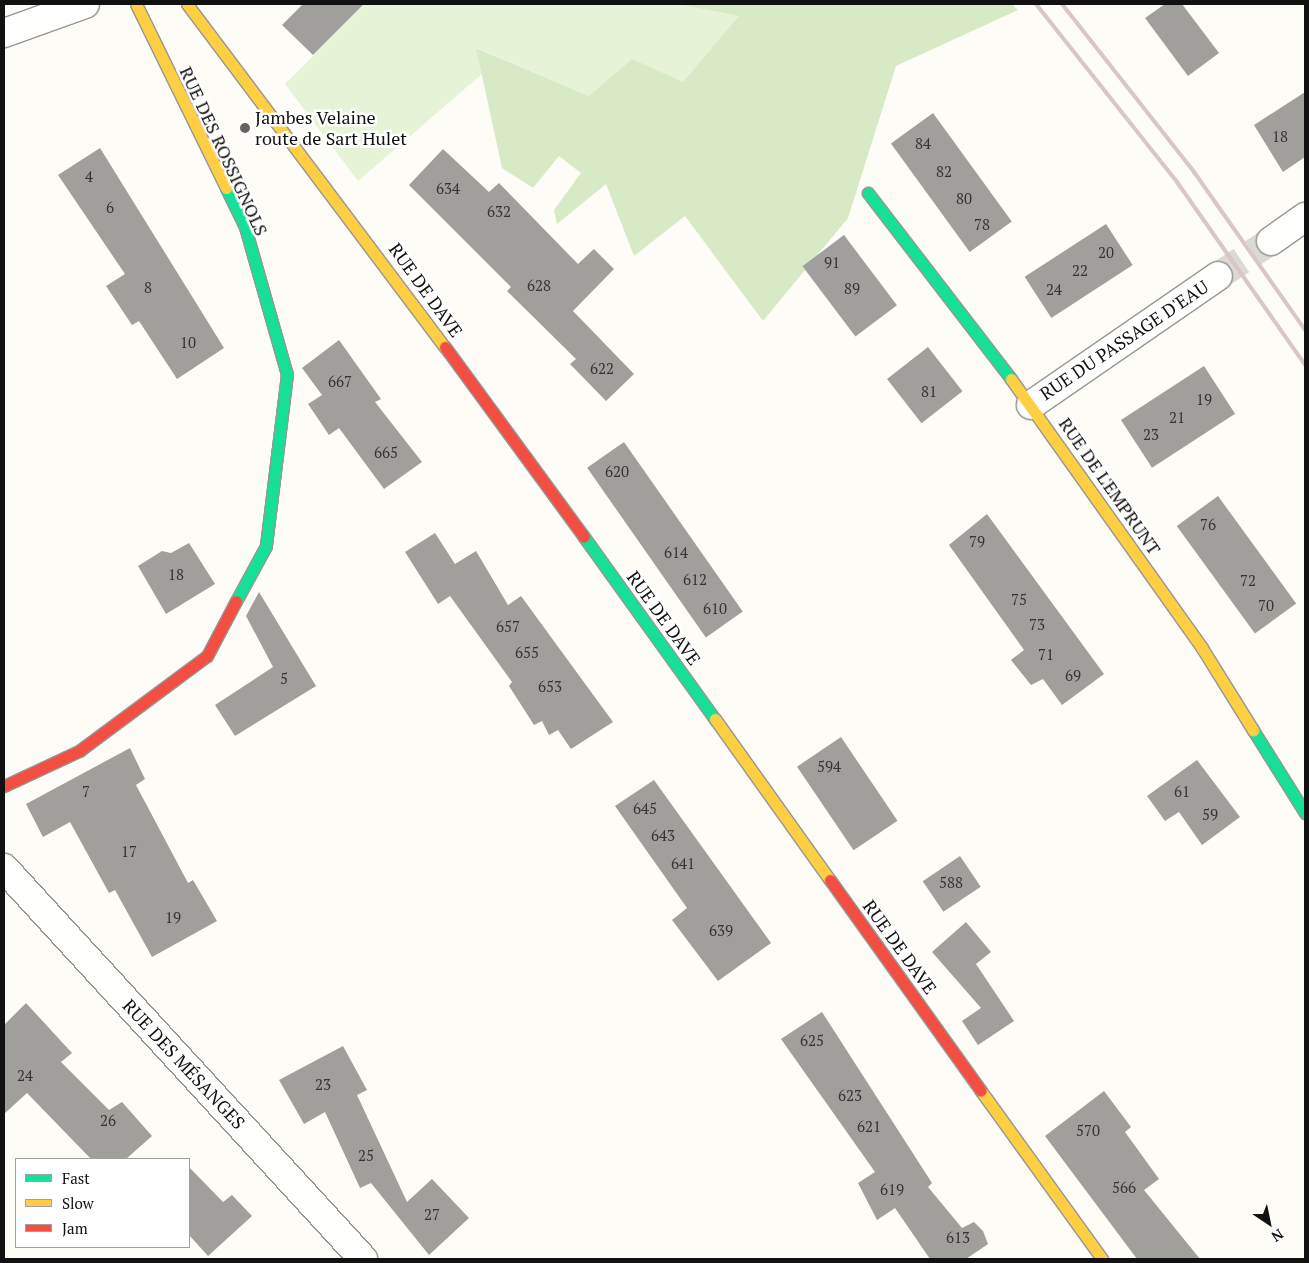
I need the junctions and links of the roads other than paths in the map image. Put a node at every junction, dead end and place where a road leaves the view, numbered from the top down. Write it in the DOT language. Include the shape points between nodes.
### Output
graph roads {
  1 [pos="85,4"];
  2 [pos="136,4"];
  3 [pos="187,4"];
  4 [pos="4,33"];
  5 [pos="868,193"];
  6 [pos="1305,217"];
  7 [pos="1271,241"];
  8 [pos="1218,276"];
  9 [pos="1031,405"];
  10 [pos="4,786"];
  11 [pos="1305,813"];
  12 [pos="4,868"];
  13 [pos="363,1259"];
  14 [pos="1102,1259"];
  1 -- 4 [label="street"];
  2 -- 10 [label="street, RUE DES ROSSIGNOLS" via="245,227 287,374 266,546 207,656 79,751"];
  3 -- 14 [label="street, RUE DE DAVE" via="343,207 546,485"];
  5 -- 9 [label="street, RUE DE L'EMPRUNT"];
  6 -- 7 [label="street"];
  8 -- 9 [label="street, RUE DU PASSAGE D'EAU"];
  9 -- 11 [label="street, RUE DE L'EMPRUNT" via="1202,648"];
  12 -- 13 [label="street, RUE DES MÉSANGES"];
}
